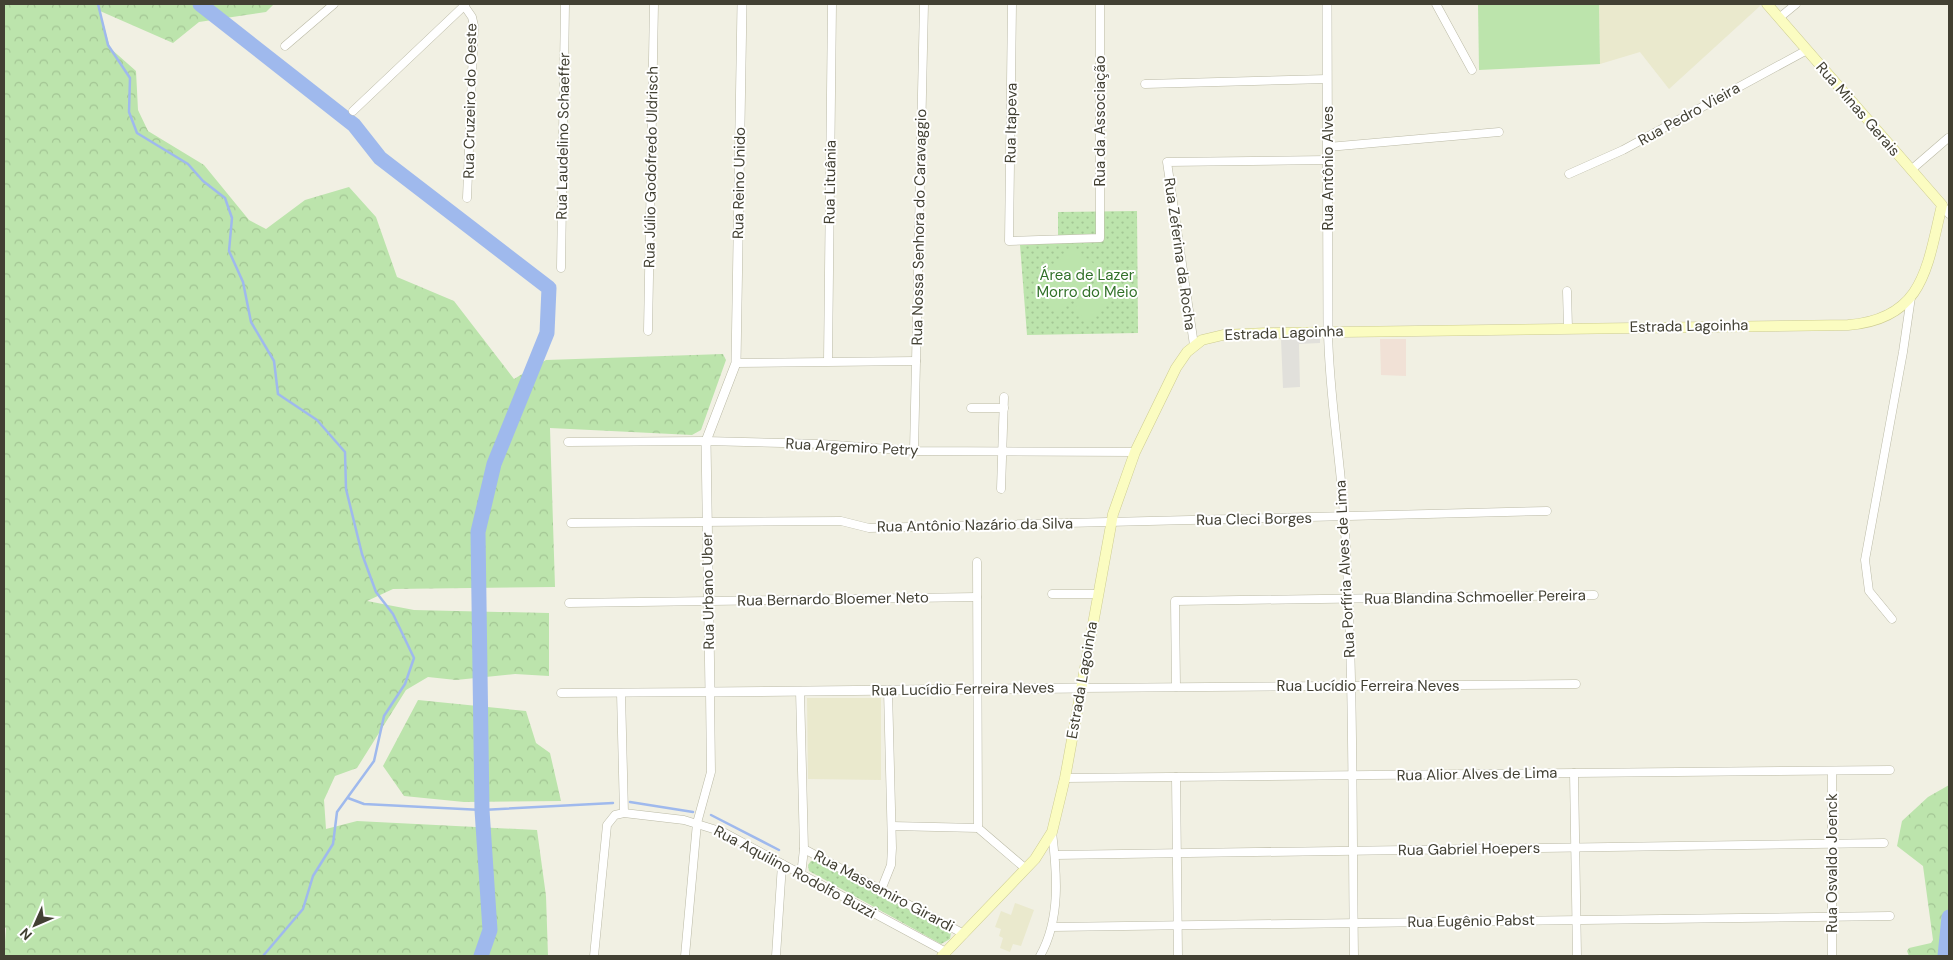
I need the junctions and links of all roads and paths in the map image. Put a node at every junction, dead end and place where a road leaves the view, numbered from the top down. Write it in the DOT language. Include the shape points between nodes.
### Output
graph roads {
  1 [pos="334,4"];
  2 [pos="466,4"];
  3 [pos="565,4"];
  4 [pos="654,4"];
  5 [pos="742,4"];
  6 [pos="832,4"];
  7 [pos="924,4"];
  8 [pos="1012,4"];
  9 [pos="1100,4"];
  10 [pos="1327,4"];
  11 [pos="1436,4"];
  12 [pos="1767,4"];
  13 [pos="1796,4"];
  14 [pos="1779,18"];
  15 [pos="285,46"];
  16 [pos="1807,50"];
  17 [pos="1472,70"];
  18 [pos="1327,79"];
  19 [pos="1145,84"];
  20 [pos="353,111"];
  21 [pos="1499,132"];
  22 [pos="1948,138"];
  23 [pos="1328,147"];
  24 [pos="1328,160"];
  25 [pos="1911,170"];
  26 [pos="1568,174"];
  27 [pos="467,198"];
  28 [pos="1942,205"];
  29 [pos="1949,214"];
  30 [pos="1100,238"];
  31 [pos="561,268"];
  32 [pos="1567,291"];
  33 [pos="1911,297"];
  34 [pos="1568,328"];
  35 [pos="648,331"];
  36 [pos="1328,332"];
  37 [pos="1194,345"];
  38 [pos="916,360"];
  39 [pos="828,361"];
  40 [pos="736,363"];
  41 [pos="1004,397"];
  42 [pos="971,408"];
  43 [pos="1004,408"];
  44 [pos="706,441"];
  45 [pos="568,442"];
  46 [pos="914,451"];
  47 [pos="1002,451"];
  48 [pos="1135,452"];
  49 [pos="1001,489"];
  50 [pos="1547,511"];
  51 [pos="1344,516"];
  52 [pos="707,522"];
  53 [pos="1110,522"];
  54 [pos="571,523"];
  55 [pos="977,562"];
  56 [pos="1052,594"];
  57 [pos="1097,594"];
  58 [pos="1594,595"];
  59 [pos="977,597"];
  60 [pos="1348,598"];
  61 [pos="709,601"];
  62 [pos="569,603"];
  63 [pos="1892,619"];
  64 [pos="1576,684"];
  65 [pos="1350,686"];
  66 [pos="1176,687"];
  67 [pos="1080,688"];
  68 [pos="978,689"];
  69 [pos="888,690"];
  70 [pos="800,691"];
  71 [pos="710,692"];
  72 [pos="560,693"];
  73 [pos="621,693"];
  74 [pos="1890,770"];
  75 [pos="1832,771"];
  76 [pos="1574,773"];
  77 [pos="1351,775"];
  78 [pos="1176,777"];
  79 [pos="1064,778"];
  80 [pos="624,813"];
  81 [pos="697,823"];
  82 [pos="892,826"];
  83 [pos="978,828"];
  84 [pos="1052,832"];
  85 [pos="1884,843"];
  86 [pos="1832,844"];
  87 [pos="1575,847"];
  88 [pos="804,849"];
  89 [pos="1352,850"];
  90 [pos="1177,853"];
  91 [pos="1055,855"];
  92 [pos="782,864"];
  93 [pos="1026,869"];
  94 [pos="801,874"];
  95 [pos="881,890"];
  96 [pos="1890,916"];
  97 [pos="1832,917"];
  98 [pos="1577,920"];
  99 [pos="1353,923"];
  100 [pos="1177,925"];
  101 [pos="1052,926"];
  102 [pos="964,934"];
  103 [pos="944,954"];
  104 [pos="594,956"];
  105 [pos="685,956"];
  106 [pos="776,956"];
  107 [pos="1040,956"];
  108 [pos="1178,956"];
  109 [pos="1354,956"];
  110 [pos="1578,956"];
  111 [pos="1832,956"];
  1 -- 15 [label="street"];
  2 -- 20 [label="street"];
  2 -- 27 [label="street, Rua Cruzeiro do Oeste" via="474,26"];
  3 -- 31 [label="street, Rua Laudelino Schaeffer"];
  4 -- 35 [label="street, Rua Júlio Godofredo Uldrisch"];
  5 -- 40 [label="street, Rua Reino Unido"];
  6 -- 39 [label="street, Rua Lituânia"];
  7 -- 38 [label="street, Rua Nossa Senhora do Caravaggio"];
  8 -- 30 [label="street, Rua Itapeva" via="1009,241"];
  9 -- 30 [label="street, Rua da Associação"];
  10 -- 18 [label="street, Rua Antônio Alves"];
  11 -- 17 [label="street"];
  12 -- 14 [label="main road, Rua Minas Gerais"];
  13 -- 14 [label="street"];
  14 -- 16 [label="main road, Rua Minas Gerais"];
  16 -- 25 [label="main road, Rua Minas Gerais"];
  16 -- 26 [label="street, Rua Pedro Vieira" via="1623,150"];
  18 -- 19 [label="street"];
  18 -- 23 [label="street, Rua Antônio Alves"];
  21 -- 23 [label="street"];
  22 -- 25 [label="street"];
  23 -- 24 [label="street, Rua Antônio Alves"];
  24 -- 36 [label="street, Rua Antônio Alves"];
  24 -- 37 [label="street, Rua Zeferina da Rocha" via="1167,162"];
  25 -- 28 [label="main road, Rua Minas Gerais"];
  28 -- 29 [label="street, Rua Minas Gerais"];
  28 -- 33 [label="main road, Estrada Lagoinha" via="1921,279"];
  32 -- 34 [label="street"];
  33 -- 34 [label="main road, Estrada Lagoinha" via="1894,313 1860,324"];
  33 -- 63 [label="street" via="1904,352 1865,560 1870,591"];
  34 -- 36 [label="main road, Estrada Lagoinha"];
  36 -- 37 [label="main road, Estrada Lagoinha" via="1223,335"];
  36 -- 51 [label="street, Rua Porfíria Alves de Lima" via="1329,374"];
  37 -- 48 [label="main road, Estrada Lagoinha" via="1176,368"];
  38 -- 39 [label="street"];
  38 -- 46 [label="street, Rua Nossa Senhora do Caravaggio"];
  39 -- 40 [label="street"];
  40 -- 44 [label="street, Rua Urbano Uber"];
  41 -- 43 [label="street"];
  42 -- 43 [label="street"];
  43 -- 47 [label="street"];
  44 -- 45 [label="street, Rua Argemiro Petry"];
  44 -- 46 [label="street, Rua Argemiro Petry" via="822,444"];
  44 -- 52 [label="street, Rua Urbano Uber"];
  46 -- 47 [label="street, Rua Argemiro Petry"];
  47 -- 48 [label="street, Rua Argemiro Petry"];
  47 -- 49 [label="street"];
  48 -- 53 [label="main road, Estrada Lagoinha"];
  50 -- 51 [label="street, Rua Cleci Borges"];
  51 -- 53 [label="street, Rua Cleci Borges"];
  51 -- 60 [label="street, Rua Porfíria Alves de Lima"];
  52 -- 53 [label="street, Rua Antônio Nazário da Silva" via="841,521 869,528"];
  52 -- 54 [label="street, Rua Antônio Nazário da Silva"];
  52 -- 61 [label="street, Rua Urbano Uber"];
  53 -- 57 [label="main road, Estrada Lagoinha"];
  55 -- 59 [label="street"];
  56 -- 57 [label="street"];
  57 -- 67 [label="main road, Estrada Lagoinha"];
  58 -- 60 [label="street, Rua Blandina Schmoeller Pereira"];
  59 -- 61 [label="street, Rua Bernardo Bloemer Neto"];
  59 -- 68 [label="street"];
  60 -- 65 [label="street, Rua Porfíria Alves de Lima"];
  60 -- 66 [label="street, Rua Blandina Schmoeller Pereira" via="1175,601"];
  61 -- 62 [label="street, Rua Bernardo Bloemer Neto"];
  61 -- 71 [label="street, Rua Urbano Uber"];
  64 -- 65 [label="street, Rua Lucídio Ferreira Neves"];
  65 -- 66 [label="street, Rua Lucídio Ferreira Neves"];
  65 -- 77 [label="street, Rua Porfíria Alves de Lima"];
  66 -- 67 [label="street, Rua Lucídio Ferreira Neves"];
  67 -- 68 [label="street, Rua Lucídio Ferreira Neves"];
  67 -- 79 [label="main road, Estrada Lagoinha"];
  68 -- 69 [label="street, Rua Lucídio Ferreira Neves"];
  68 -- 83 [label="street"];
  69 -- 70 [label="street, Rua Lucídio Ferreira Neves"];
  69 -- 82 [label="street"];
  70 -- 71 [label="street, Rua Lucídio Ferreira Neves"];
  70 -- 88 [label="street"];
  71 -- 73 [label="street, Rua Lucídio Ferreira Neves"];
  71 -- 81 [label="street, Rua Urbano Uber" via="711,772"];
  72 -- 73 [label="street, Rua Lucídio Ferreira Neves"];
  73 -- 80 [label="street"];
  74 -- 75 [label="street, Rua Alior Alves de Lima"];
  75 -- 76 [label="street, Rua Alior Alves de Lima"];
  75 -- 86 [label="street, Rua Osvaldo Joenck"];
  76 -- 77 [label="street, Rua Alior Alves de Lima"];
  76 -- 87 [label="street"];
  77 -- 78 [label="street, Rua Alior Alves de Lima"];
  77 -- 89 [label="street, Rua Porfíria Alves de Lima"];
  78 -- 79 [label="street, Rua Alior Alves de Lima"];
  78 -- 90 [label="street"];
  79 -- 84 [label="main road, Estrada Lagoinha"];
  80 -- 81 [label="street, Rua Aquilino Rodolfo Buzzi"];
  80 -- 104 [label="street" via="609,820"];
  81 -- 92 [label="street, Rua Aquilino Rodolfo Buzzi" via="722,832"];
  81 -- 105 [label="street, Rua Urbano Uber"];
  82 -- 83 [label="street"];
  82 -- 95 [label="street" via="891,865"];
  83 -- 93 [label="street"];
  84 -- 91 [label="street, Estrada Lagoinha"];
  84 -- 93 [label="main road"];
  85 -- 86 [label="street, Rua Gabriel Hoepers"];
  86 -- 87 [label="street, Rua Gabriel Hoepers"];
  86 -- 97 [label="street, Rua Osvaldo Joenck"];
  87 -- 89 [label="street, Rua Gabriel Hoepers"];
  87 -- 98 [label="street"];
  88 -- 94 [label="street"];
  88 -- 95 [label="street, Rua Massemiro Girardi"];
  89 -- 90 [label="street, Rua Gabriel Hoepers"];
  89 -- 99 [label="street, Rua Porfíria Alves de Lima"];
  90 -- 91 [label="street, Rua Gabriel Hoepers"];
  90 -- 100 [label="street"];
  91 -- 101 [label="street, Estrada Lagoinha" via="1056,898"];
  92 -- 94 [label="street, Rua Aquilino Rodolfo Buzzi"];
  92 -- 106 [label="street"];
  93 -- 102 [label="main road"];
  94 -- 103 [label="street, Rua Aquilino Rodolfo Buzzi"];
  95 -- 102 [label="street, Rua Massemiro Girardi"];
  96 -- 97 [label="street, Rua Eugênio Pabst"];
  97 -- 98 [label="street, Rua Eugênio Pabst"];
  97 -- 111 [label="street, Rua Osvaldo Joenck"];
  98 -- 99 [label="street, Rua Eugênio Pabst"];
  98 -- 110 [label="street"];
  99 -- 100 [label="street, Rua Eugênio Pabst"];
  99 -- 109 [label="street, Rua Porfíria Alves de Lima"];
  100 -- 101 [label="street, Rua Eugênio Pabst"];
  100 -- 108 [label="street"];
  101 -- 107 [label="street, Estrada Lagoinha"];
  102 -- 103 [label="main road"];
}
